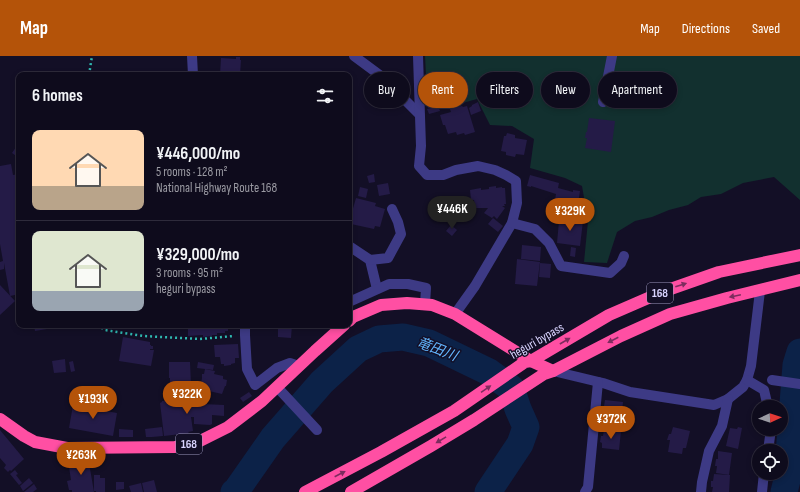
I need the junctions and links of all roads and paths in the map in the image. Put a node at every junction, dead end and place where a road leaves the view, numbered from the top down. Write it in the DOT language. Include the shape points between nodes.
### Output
graph roads {
  1 [pos="92,56"];
  2 [pos="192,56"];
  3 [pos="354,56"];
  4 [pos="418,56"];
  5 [pos="612,56"];
  6 [pos="89,72"];
  7 [pos="193,72"];
  8 [pos="609,72"];
  9 [pos="419,114"];
  10 [pos="392,209"];
  11 [pos="512,223"];
  12 [pos="352,248"];
  13 [pos="800,255"];
  14 [pos="624,256"];
  15 [pos="370,260"];
  16 [pos="800,280"];
  17 [pos="376,289"];
  18 [pos="760,291"];
  19 [pos="352,301"];
  20 [pos="425,304"];
  21 [pos="455,314"];
  22 [pos="352,318"];
  23 [pos="101,328"];
  24 [pos="341,328"];
  25 [pos="245,330"];
  26 [pos="528,361"];
  27 [pos="299,366"];
  28 [pos="548,372"];
  29 [pos="747,380"];
  30 [pos="772,380"];
  31 [pos="598,382"];
  32 [pos="800,384"];
  33 [pos="277,387"];
  34 [pos="728,399"];
  35 [pos="766,400"];
  36 [pos="0,419"];
  37 [pos="317,430"];
  38 [pos="763,480"];
  39 [pos="305,492"];
  40 [pos="351,492"];
  41 [pos="585,492"];
  42 [pos="701,492"];
  43 [pos="762,492"];
  1 -- 6 [label="path"];
  2 -- 7 [label="street"];
  3 -- 9 [label="street" via="381,76"];
  4 -- 9 [label="street"];
  5 -- 8 [label="street"];
  9 -- 11 [label="street" via="419,166 427,175 443,175 478,166 495,170 516,181 517,203"];
  10 -- 15 [label="street" via="400,234 388,258"];
  11 -- 14 [label="street" via="535,229 549,243 561,266 610,273 621,263"];
  11 -- 21 [label="street" via="475,286"];
  12 -- 15 [label="street"];
  26 -- 13 [label="highway, heguri bypass / 168, one-way" via="609,315 662,292 719,272"];
  15 -- 17 [label="street"];
  16 -- 18 [label="highway, 168"];
  17 -- 19 [label="street"];
  17 -- 20 [label="street" via="390,284 426,288"];
  18 -- 28 [label="highway, 168, one-way" via="670,314"];
  18 -- 29 [label="street"];
  20 -- 21 [label="highway"];
  20 -- 22 [label="highway" via="381,305"];
  21 -- 26 [label="highway"];
  23 -- 25 [label="path" via="143,336 200,339"];
  24 -- 27 [label="highway, 168"];
  25 -- 27 [label="street" via="247,369 255,385 278,368 290,363"];
  26 -- 28 [label="highway"];
  39 -- 26 [label="highway, heguri bypass / 168, one-way" via="454,411"];
  27 -- 33 [label="highway, 168"];
  28 -- 31 [label="street"];
  28 -- 40 [label="highway, 168, one-way" via="474,420"];
  29 -- 34 [label="street" via="743,387"];
  29 -- 35 [label="street" via="764,390"];
  30 -- 32 [label="street"];
  31 -- 34 [label="street" via="630,392 698,403 714,405"];
  31 -- 41 [label="street" via="588,487"];
  33 -- 36 [label="highway, 168" via="228,427 200,441 175,447 67,448 35,442"];
  33 -- 37 [label="street"];
  34 -- 42 [label="street" via="722,426 710,451"];
  38 -- 43 [label="street"];
}
